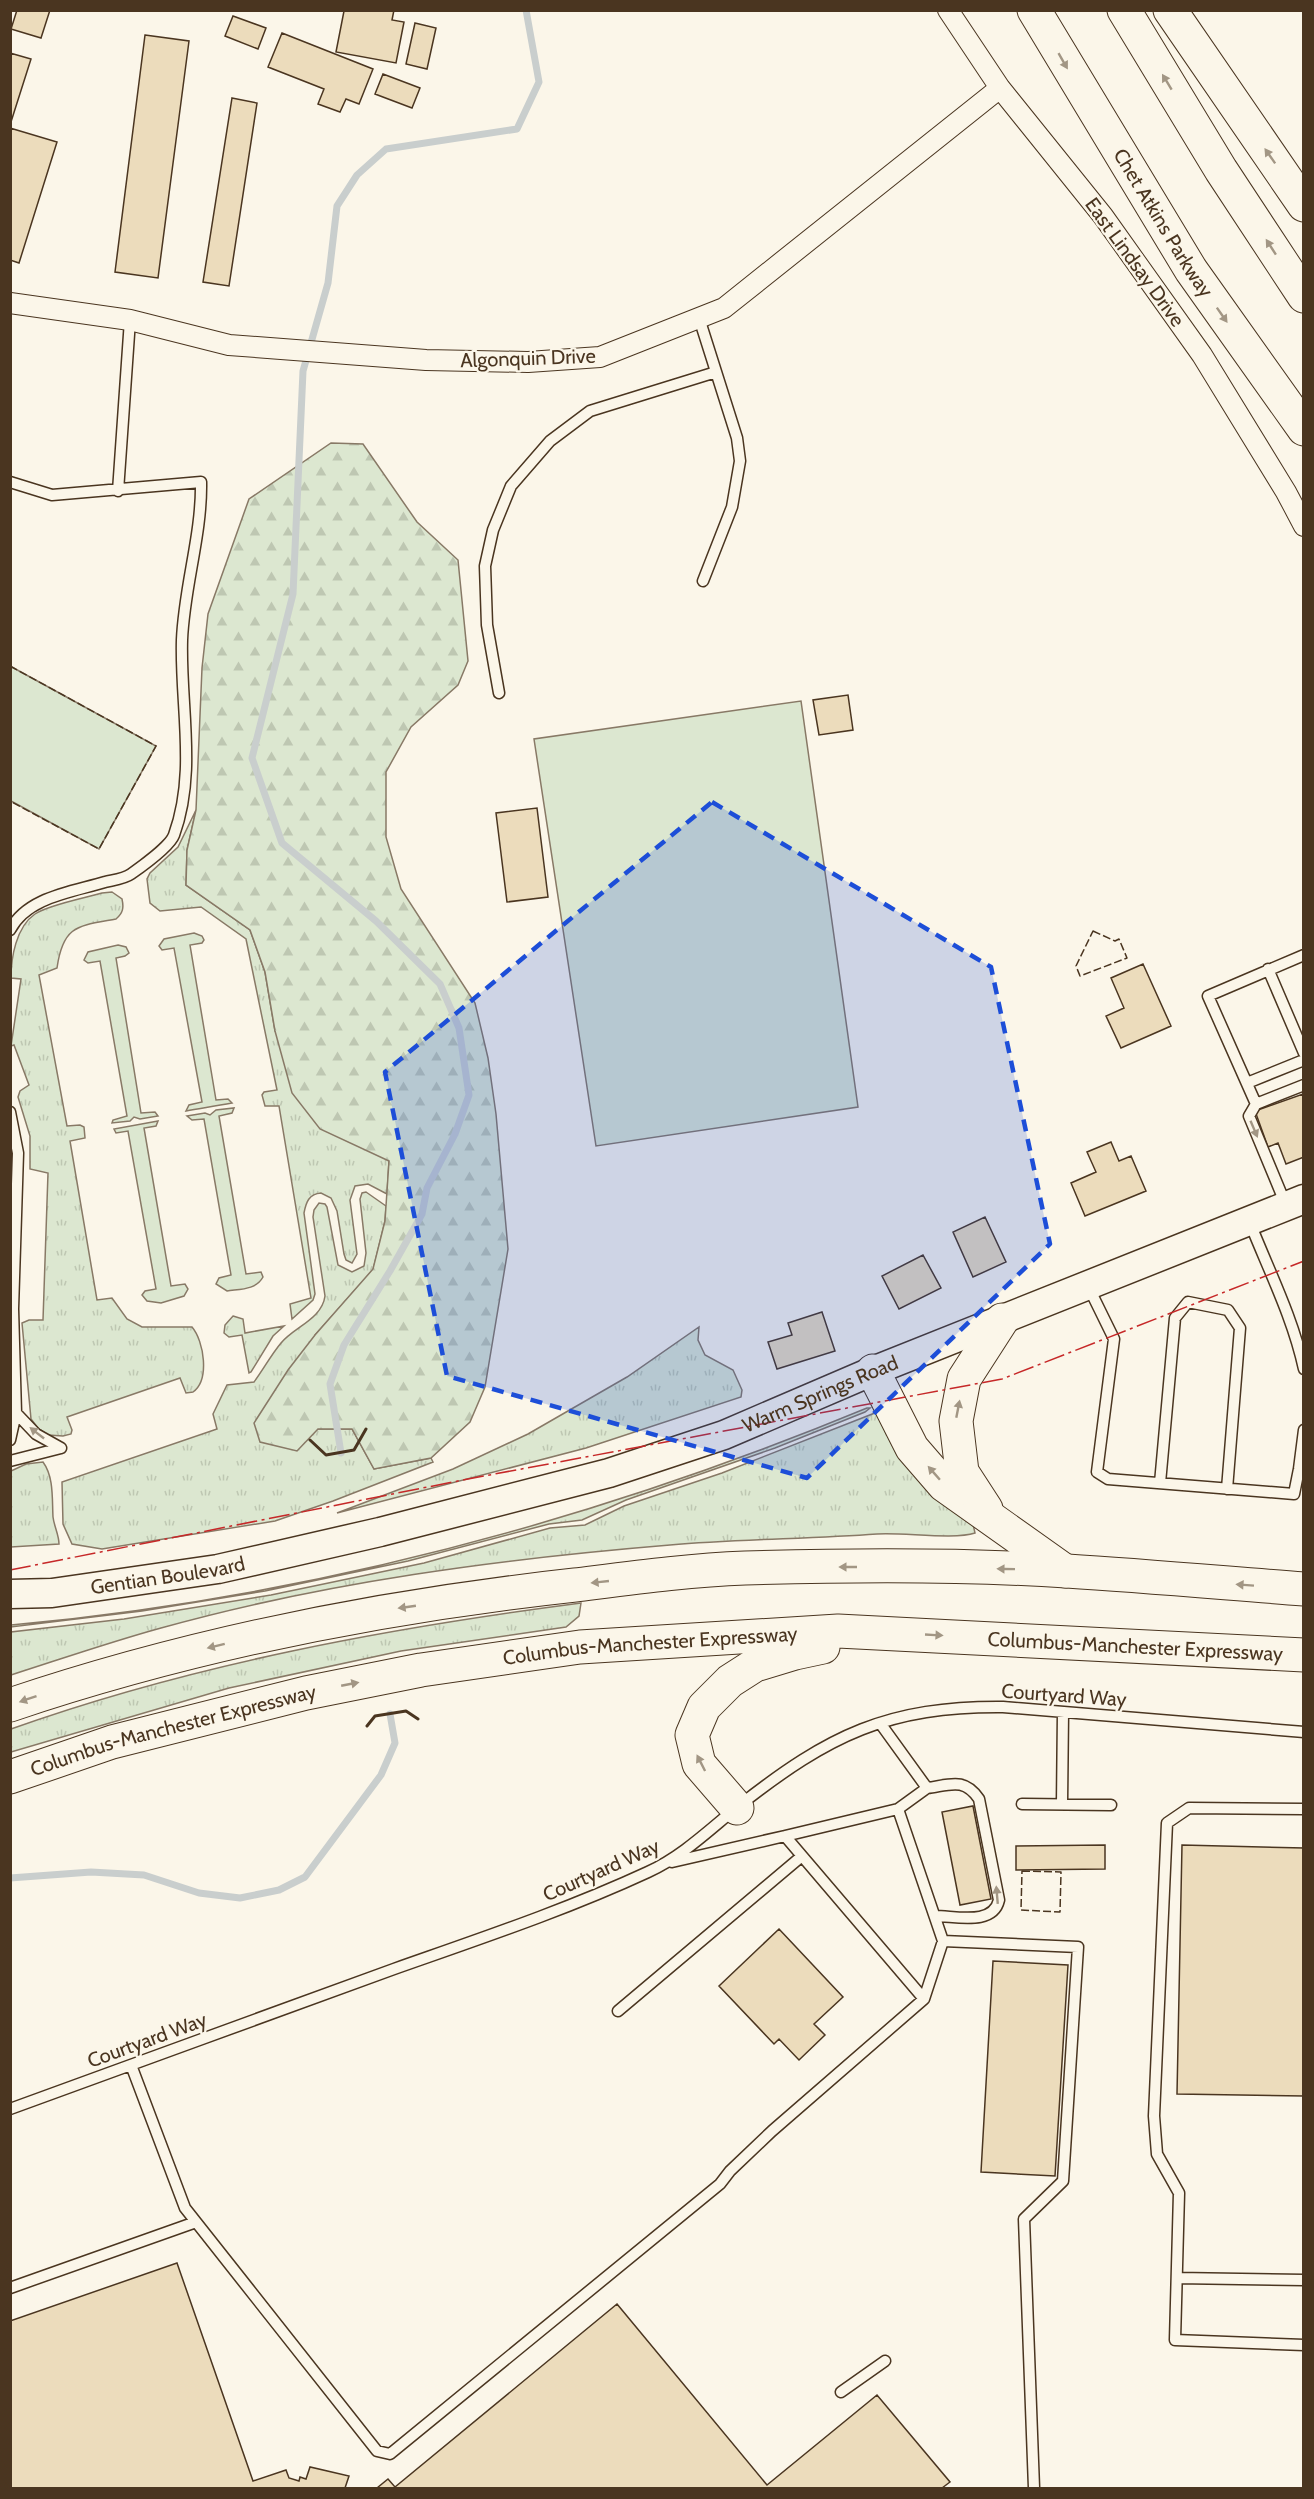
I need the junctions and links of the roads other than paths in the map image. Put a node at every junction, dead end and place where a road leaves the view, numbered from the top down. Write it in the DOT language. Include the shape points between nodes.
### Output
graph roads {
  1 [pos="948,10"];
  2 [pos="1034,10"];
  3 [pos="1124,10"];
  4 [pos="1170,10"];
  5 [pos="999,88"];
  6 [pos="1304,205"];
  7 [pos="1304,296"];
  8 [pos="10,303"];
  9 [pos="699,318"];
  10 [pos="130,320"];
  11 [pos="716,372"];
  12 [pos="1304,429"];
  13 [pos="10,483"];
  14 [pos="118,491"];
  15 [pos="1304,525"];
  16 [pos="703,581"];
  17 [pos="499,693"];
  18 [pos="10,930"];
  19 [pos="1304,955"];
  20 [pos="1268,969"];
  21 [pos="1304,1053"];
  22 [pos="1304,1060"];
  23 [pos="1247,1083"];
  24 [pos="1304,1085"];
  25 [pos="1256,1104"];
  26 [pos="10,1113"];
  27 [pos="1297,1204"];
  28 [pos="1249,1222"];
  29 [pos="1088,1286"];
  30 [pos="12,1310"];
  31 [pos="1002,1320"];
  32 [pos="1304,1369"];
  33 [pos="873,1371"];
  34 [pos="13,1385"];
  35 [pos="16,1413"];
  36 [pos="1304,1430"];
  37 [pos="10,1440"];
  38 [pos="10,1461"];
  39 [pos="1160,1483"];
  40 [pos="1227,1489"];
  41 [pos="994,1520"];
  42 [pos="324,1545"];
  43 [pos="1065,1571"];
  44 [pos="1304,1589"];
  45 [pos="10,1594"];
  46 [pos="899,1634"];
  47 [pos="1304,1655"];
  48 [pos="10,1705"];
  49 [pos="1063,1712"];
  50 [pos="880,1723"];
  51 [pos="1304,1732"];
  52 [pos="10,1777"];
  53 [pos="927,1788"];
  54 [pos="1022,1804"];
  55 [pos="1062,1804"];
  56 [pos="1111,1805"];
  57 [pos="738,1808"];
  58 [pos="898,1809"];
  59 [pos="1304,1809"];
  60 [pos="785,1836"];
  61 [pos="802,1856"];
  62 [pos="663,1865"];
  63 [pos="935,1916"];
  64 [pos="943,1941"];
  65 [pos="924,1999"];
  66 [pos="618,2011"];
  67 [pos="131,2065"];
  68 [pos="10,2109"];
  69 [pos="196,2222"];
  70 [pos="1177,2278"];
  71 [pos="1304,2280"];
  72 [pos="10,2288"];
  73 [pos="1304,2345"];
  74 [pos="885,2361"];
  75 [pos="841,2392"];
  76 [pos="1034,2488"];
  1 -- 5 [label="street, East Lindsay Drive"];
  2 -- 12 [label="highway, Chet Atkins Parkway, one-way" via="1191,270"];
  7 -- 3 [label="highway, one-way" via="1221,170"];
  6 -- 4 [label="highway, one-way"];
  5 -- 9 [label="street, Algonquin Drive" via="724,308"];
  5 -- 15 [label="street, East Lindsay Drive" via="1103,216 1202,355"];
  8 -- 10 [label="street, Algonquin Drive"];
  9 -- 10 [label="street, Algonquin Drive" via="600,357 528,362 426,360 229,345"];
  9 -- 11 [label="lane"];
  10 -- 14 [label="lane"];
  11 -- 16 [label="lane" via="737,438 740,461 732,507"];
  11 -- 17 [label="lane" via="590,411 550,441 511,486 493,530 485,566 487,625"];
  13 -- 14 [label="lane" via="52,495"];
  14 -- 18 [label="lane" via="201,482 182,638 187,765 182,810 173,838 129,875 32,905"];
  19 -- 20 [label="lane"];
  20 -- 21 [label="lane"];
  20 -- 23 [label="lane" via="1208,996"];
  22 -- 23 [label="lane"];
  23 -- 25 [label="lane"];
  24 -- 25 [label="lane"];
  25 -- 27 [label="lane, one-way" via="1249,1116"];
  26 -- 30 [label="lane" via="18,1153"];
  27 -- 28 [label="main road, Warm Springs Road"];
  28 -- 29 [label="main road, Warm Springs Road"];
  28 -- 32 [label="lane" via="1299,1347"];
  29 -- 31 [label="main road, Warm Springs Road"];
  29 -- 39 [label="lane" via="1114,1339 1097,1472 1108,1479"];
  30 -- 34 [label="lane"];
  31 -- 33 [label="main road, Warm Springs Road"];
  41 -- 31 [label="highway, one-way" via="962,1472 956,1421 964,1379"];
  41 -- 33 [label="highway, one-way" via="944,1485 912,1448"];
  33 -- 42 [label="main road, Warm Springs Road" via="724,1435 609,1473"];
  34 -- 35 [label="lane"];
  35 -- 37 [label="lane"];
  38 -- 35 [label="lane, one-way" via="61,1448 36,1434"];
  36 -- 40 [label="lane" via="1294,1494"];
  39 -- 40 [label="lane"];
  39 -- 40 [label="lane" via="1175,1318 1188,1302 1228,1310 1240,1328"];
  41 -- 43 [label="highway"];
  42 -- 45 [label="main road, Gentian Boulevard" via="218,1569 52,1593"];
  44 -- 43 [label="highway, one-way"];
  43 -- 48 [label="highway, one-way" via="742,1568 528,1590 378,1611 264,1634 84,1680"];
  46 -- 47 [label="highway, Columbus-Manchester Expressway, one-way"];
  52 -- 46 [label="highway, Columbus-Manchester Expressway, one-way" via="112,1742 306,1693 421,1670 580,1647 838,1630"];
  57 -- 46 [label="highway, one-way" via="699,1764 692,1735 704,1707 730,1681 755,1665 795,1653"];
  49 -- 50 [label="lane, Courtyard Way" via="967,1707 932,1710"];
  49 -- 51 [label="lane, Courtyard Way"];
  49 -- 55 [label="lane"];
  50 -- 53 [label="lane"];
  50 -- 57 [label="lane, Courtyard Way" via="830,1743 799,1761"];
  53 -- 58 [label="lane"];
  63 -- 53 [label="lane, one-way" via="990,1915 999,1900 979,1799 971,1788 959,1783"];
  54 -- 55 [label="lane"];
  55 -- 56 [label="lane"];
  57 -- 62 [label="lane, Courtyard Way"];
  58 -- 60 [label="lane"];
  58 -- 63 [label="lane"];
  59 -- 70 [label="lane" via="1189,1808 1167,1822 1154,2116 1157,2154 1179,2193"];
  60 -- 61 [label="lane"];
  60 -- 62 [label="lane"];
  61 -- 65 [label="lane"];
  61 -- 66 [label="lane"];
  62 -- 67 [label="lane, Courtyard Way" via="542,1916"];
  63 -- 64 [label="lane"];
  64 -- 65 [label="lane"];
  64 -- 76 [label="lane" via="1078,1947 1063,2181 1024,2219"];
  65 -- 69 [label="lane" via="772,2131 720,2184 390,2454 377,2451"];
  67 -- 68 [label="lane, Courtyard Way"];
  67 -- 69 [label="lane" via="185,2208"];
  69 -- 72 [label="lane"];
  70 -- 71 [label="lane"];
  70 -- 73 [label="lane" via="1175,2340"];
  74 -- 75 [label="lane"];
}
